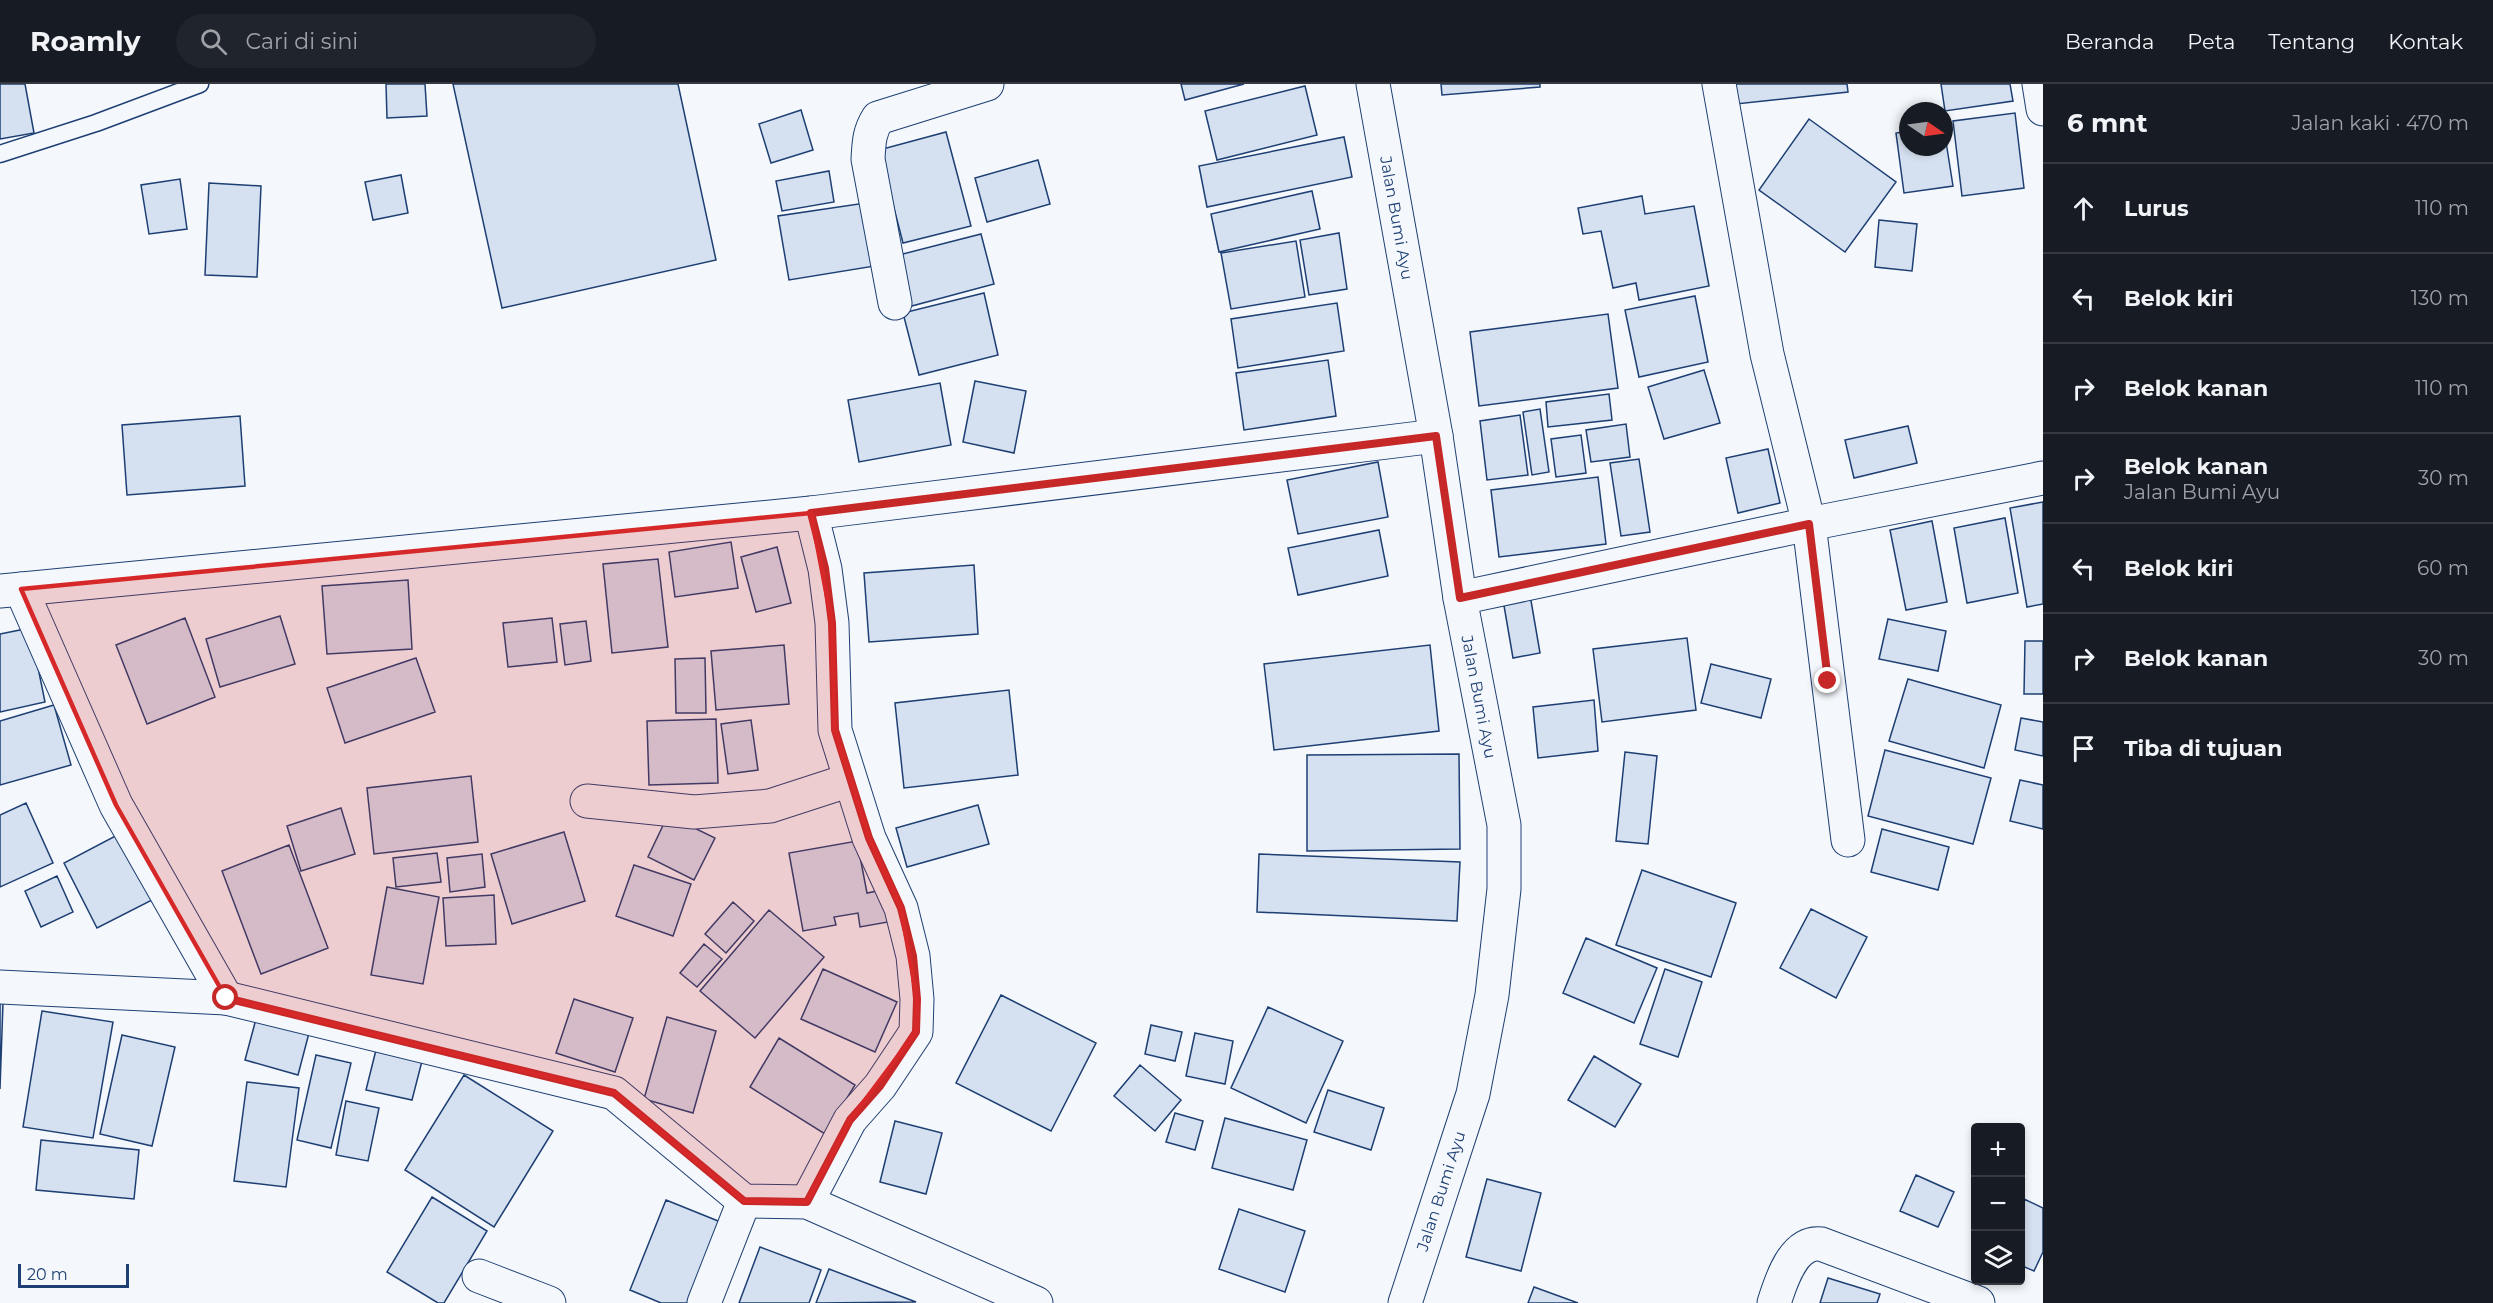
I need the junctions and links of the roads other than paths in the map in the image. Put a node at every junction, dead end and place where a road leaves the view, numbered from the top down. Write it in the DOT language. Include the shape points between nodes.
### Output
graph roads {
  1 [pos="200,84"];
  2 [pos="987,84"];
  3 [pos="1373,84"];
  4 [pos="1719,84"];
  5 [pos="2038,84"];
  6 [pos="2043,109"];
  7 [pos="0,154"];
  8 [pos="895,303"];
  9 [pos="1436,436"];
  10 [pos="2043,478"];
  11 [pos="811,513"];
  12 [pos="1809,524"];
  13 [pos="10,590"];
  14 [pos="1460,598"];
  15 [pos="850,780"];
  16 [pos="587,801"];
  17 [pos="1848,840"];
  18 [pos="0,987"];
  19 [pos="226,998"];
  20 [pos="744,1201"];
  21 [pos="807,1202"];
  22 [pos="479,1276"];
  23 [pos="549,1303"];
  24 [pos="704,1303"];
  25 [pos="1036,1303"];
  26 [pos="1405,1303"];
  27 [pos="1774,1303"];
  28 [pos="1978,1303"];
  1 -- 7 [label="lane"];
  2 -- 8 [label="street" via="878,118 872,128 868,159"];
  3 -- 9 [label="street, Jalan Bumi Ayu"];
  4 -- 12 [label="street" via="1767,354"];
  5 -- 6 [label="street"];
  9 -- 11 [label="street"];
  9 -- 14 [label="street, Jalan Bumi Ayu"];
  10 -- 12 [label="street"];
  11 -- 13 [label="street"];
  11 -- 15 [label="street" via="825,568 832,623 835,730"];
  12 -- 14 [label="street"];
  12 -- 17 [label="street"];
  13 -- 19 [label="street" via="116,805"];
  14 -- 26 [label="street, Jalan Bumi Ayu" via="1504,825 1504,889 1492,995 1473,1094"];
  15 -- 16 [label="street" via="759,807 694,812"];
  15 -- 21 [label="street" via="869,838 901,908 913,956 916,1032 880,1086 850,1120"];
  18 -- 19 [label="street"];
  19 -- 20 [label="street" via="614,1093"];
  20 -- 21 [label="street"];
  20 -- 24 [label="street"];
  21 -- 25 [label="street"];
  22 -- 23 [label="street"];
  27 -- 28 [label="street" via="1784,1274 1803,1248 1812,1243"];
}
